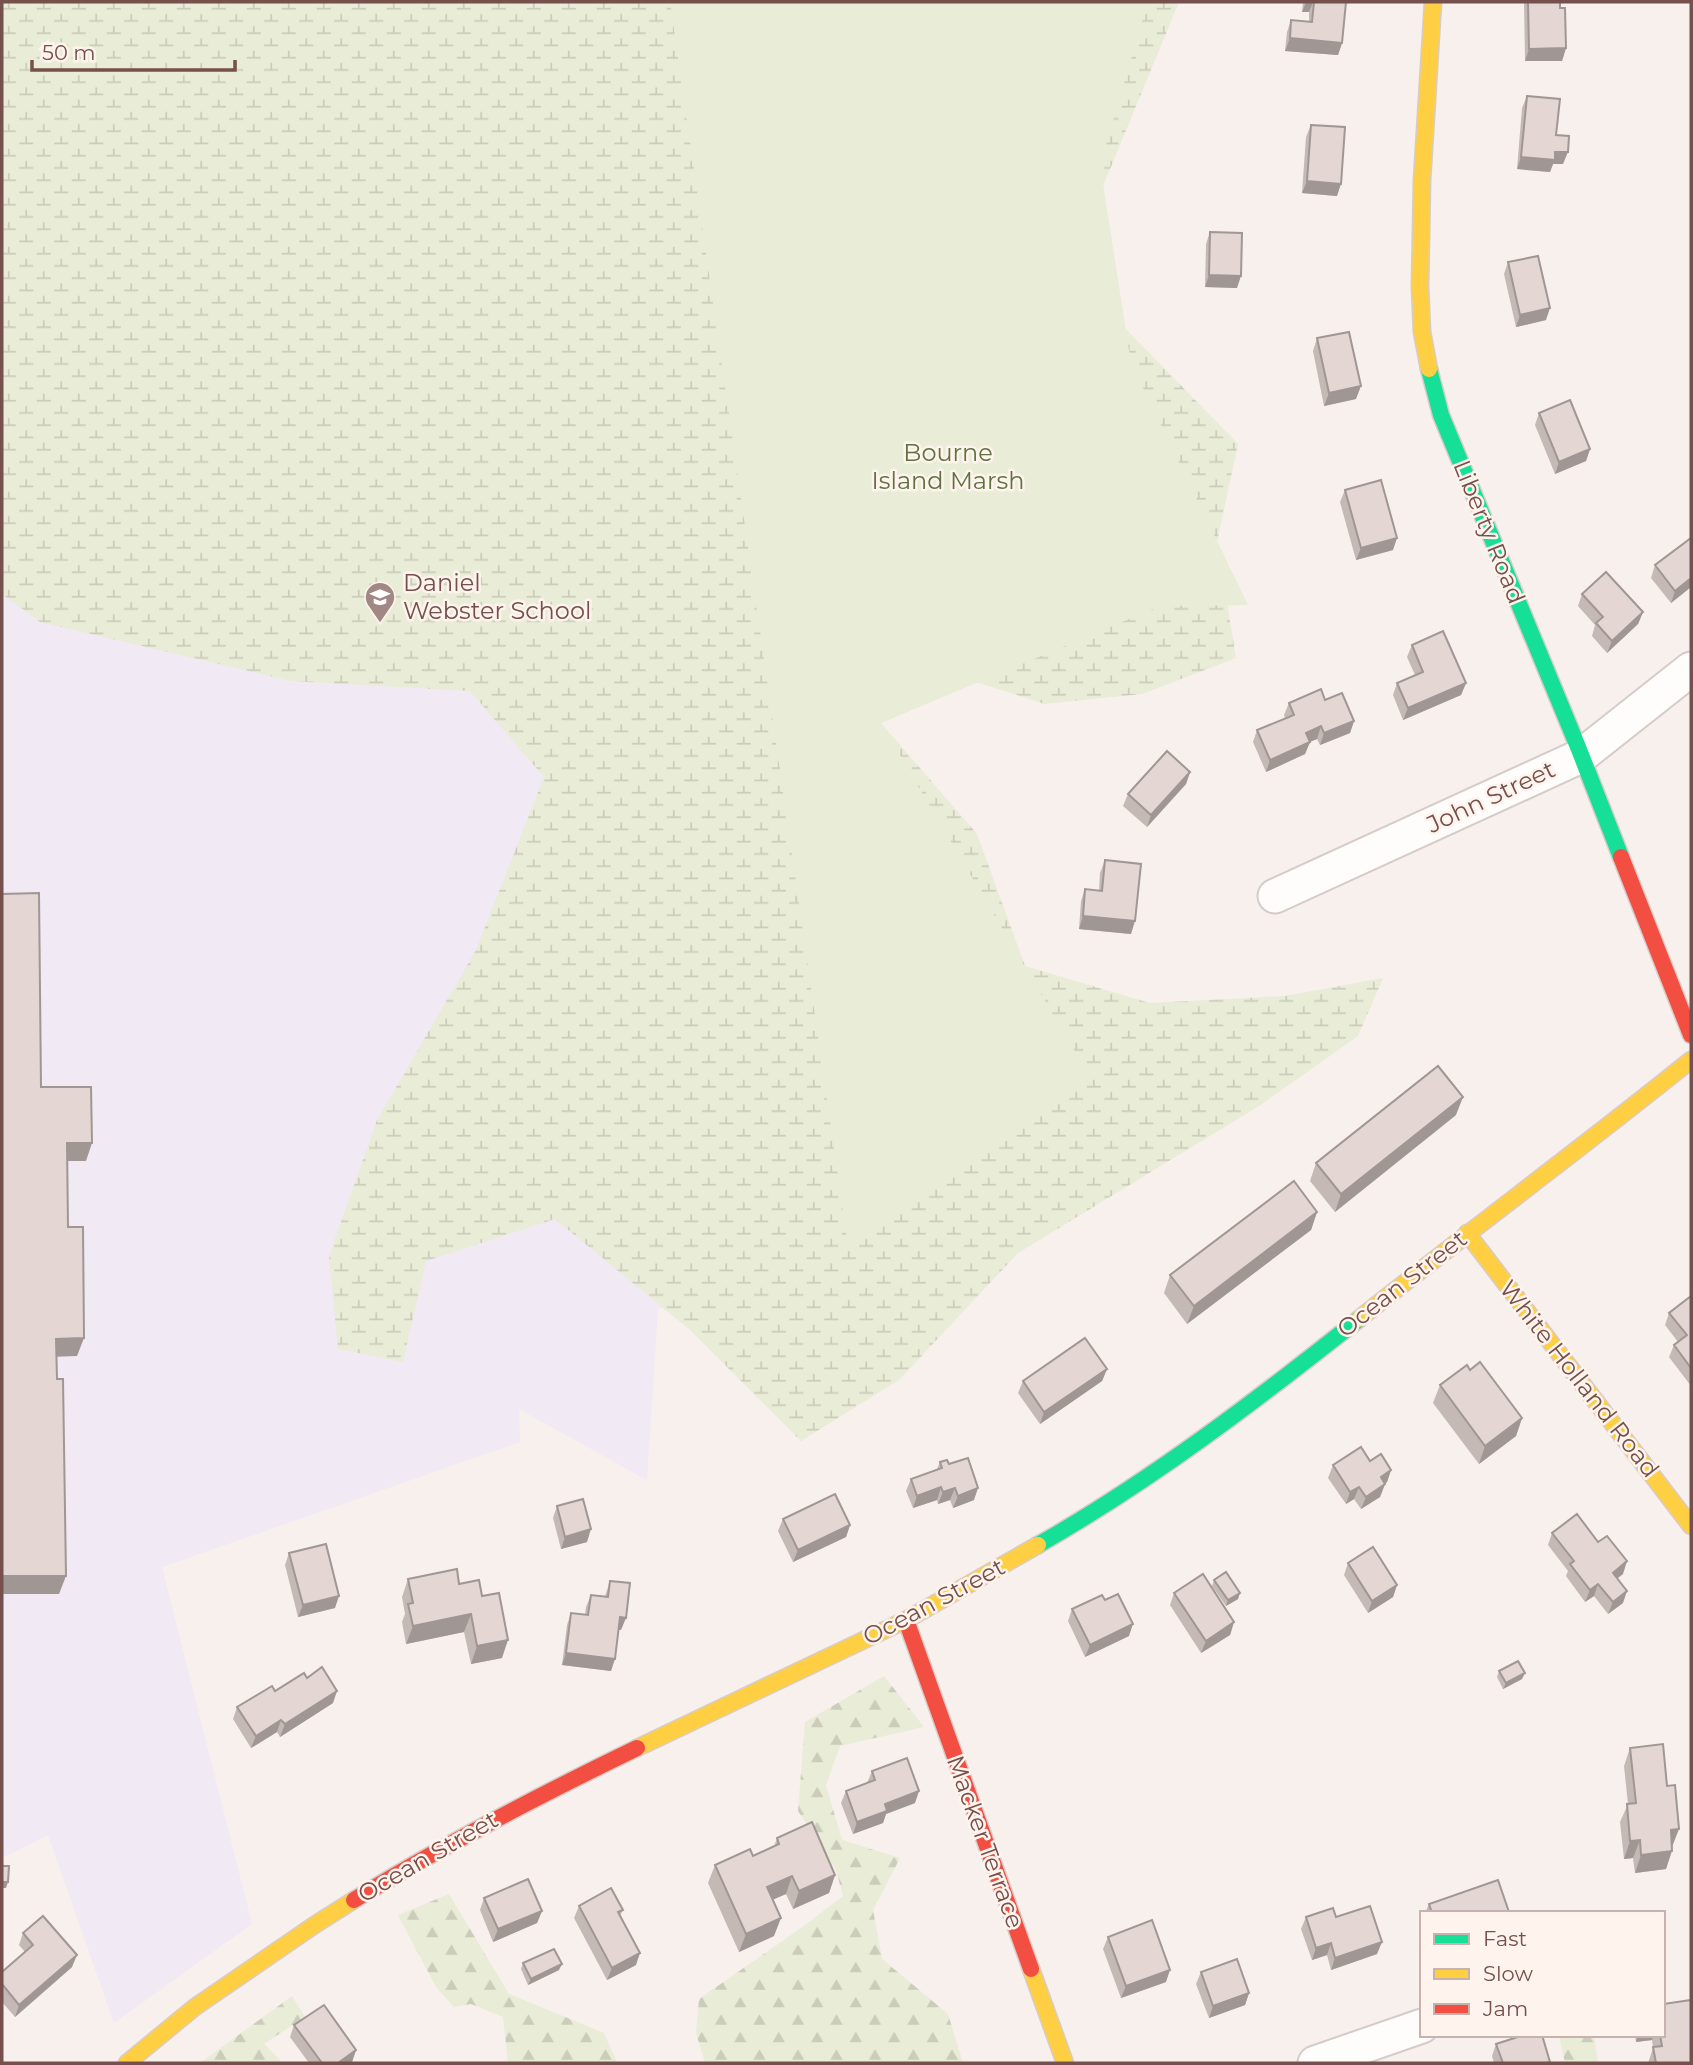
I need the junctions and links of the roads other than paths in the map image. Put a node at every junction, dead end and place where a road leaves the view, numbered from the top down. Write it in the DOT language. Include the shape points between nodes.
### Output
graph roads {
  1 [pos="1433,2"];
  2 [pos="1691,669"];
  3 [pos="1581,755"];
  4 [pos="1275,896"];
  5 [pos="1691,1035"];
  6 [pos="1691,1060"];
  7 [pos="1467,1233"];
  8 [pos="1691,1526"];
  9 [pos="906,1620"];
  10 [pos="1420,2027"];
  11 [pos="127,2063"];
  12 [pos="1065,2063"];
  13 [pos="1315,2063"];
  1 -- 3 [label="street, Liberty Road" via="1421,206 1421,309 1427,362 1441,415"];
  2 -- 3 [label="street, John Street"];
  3 -- 4 [label="street, John Street"];
  3 -- 5 [label="street, Liberty Road"];
  6 -- 7 [label="street, Ocean Street"];
  7 -- 8 [label="street, White Holland Road"];
  7 -- 9 [label="street, Ocean Street" via="1325,1346 1137,1484"];
  9 -- 11 [label="street, Ocean Street" via="471,1831 316,1924 195,2007"];
  9 -- 12 [label="street, Macker Terrace"];
  10 -- 13 [label="street"];
}
